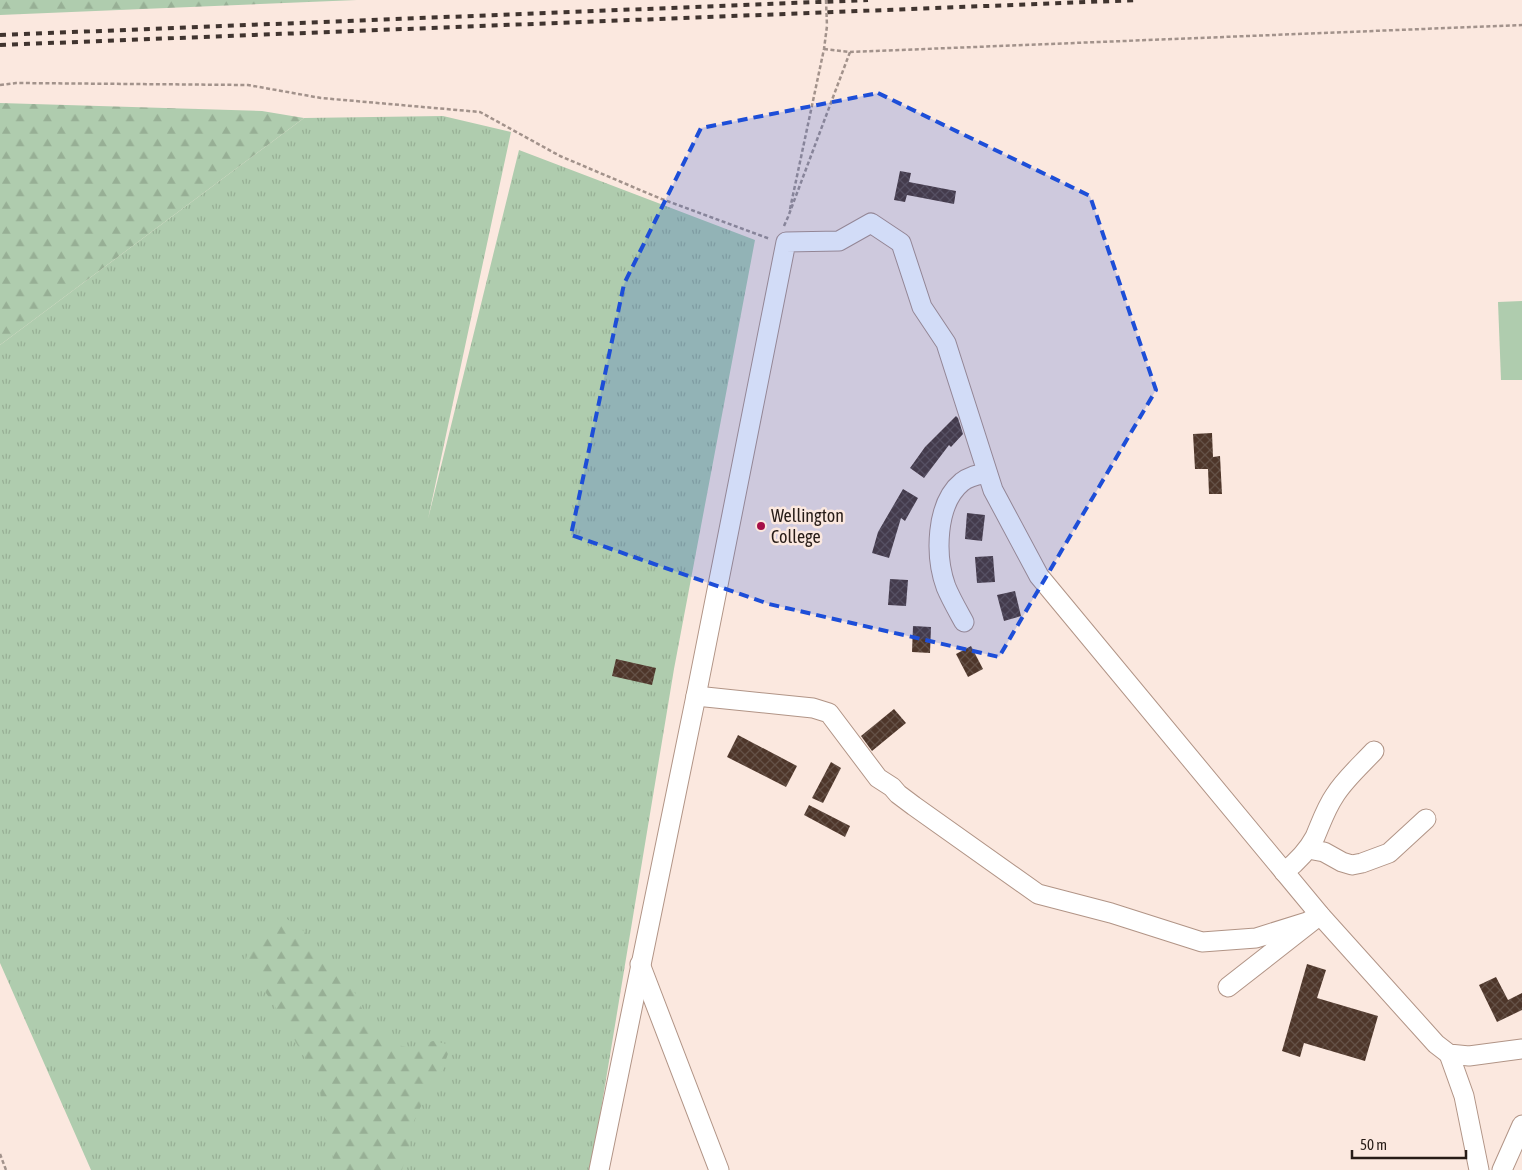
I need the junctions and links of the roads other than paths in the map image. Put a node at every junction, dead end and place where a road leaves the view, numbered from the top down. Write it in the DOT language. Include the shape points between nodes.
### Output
graph roads {
  1 [pos="987,473"];
  2 [pos="964,622"];
  3 [pos="696,696"];
  4 [pos="1374,751"];
  5 [pos="1426,819"];
  6 [pos="1308,849"];
  7 [pos="1284,872"];
  8 [pos="1320,915"];
  9 [pos="640,964"];
  10 [pos="1228,987"];
  11 [pos="1522,1049"];
  12 [pos="1449,1054"];
  13 [pos="1522,1125"];
  14 [pos="599,1170"];
  15 [pos="719,1170"];
  16 [pos="1479,1170"];
  17 [pos="1502,1170"];
  1 -- 2 [label="lane" via="972,476 954,489 947,501 939,535 940,562 946,587"];
  1 -- 3 [label="lane" via="946,343 922,307 901,243 871,223 839,241 786,242"];
  1 -- 7 [label="lane" via="1040,576"];
  3 -- 8 [label="lane" via="813,708 829,713 878,778 1038,894 1202,942 1256,938"];
  3 -- 9 [label="lane"];
  4 -- 6 [label="lane" via="1334,796"];
  5 -- 6 [label="lane" via="1389,853 1362,863 1352,865 1324,852"];
  6 -- 7 [label="lane"];
  7 -- 8 [label="lane"];
  8 -- 10 [label="lane"];
  8 -- 12 [label="lane" via="1436,1044"];
  9 -- 14 [label="lane"];
  9 -- 15 [label="lane"];
  11 -- 12 [label="lane" via="1469,1056"];
  12 -- 16 [label="lane" via="1464,1096"];
  13 -- 17 [label="lane"];
}
